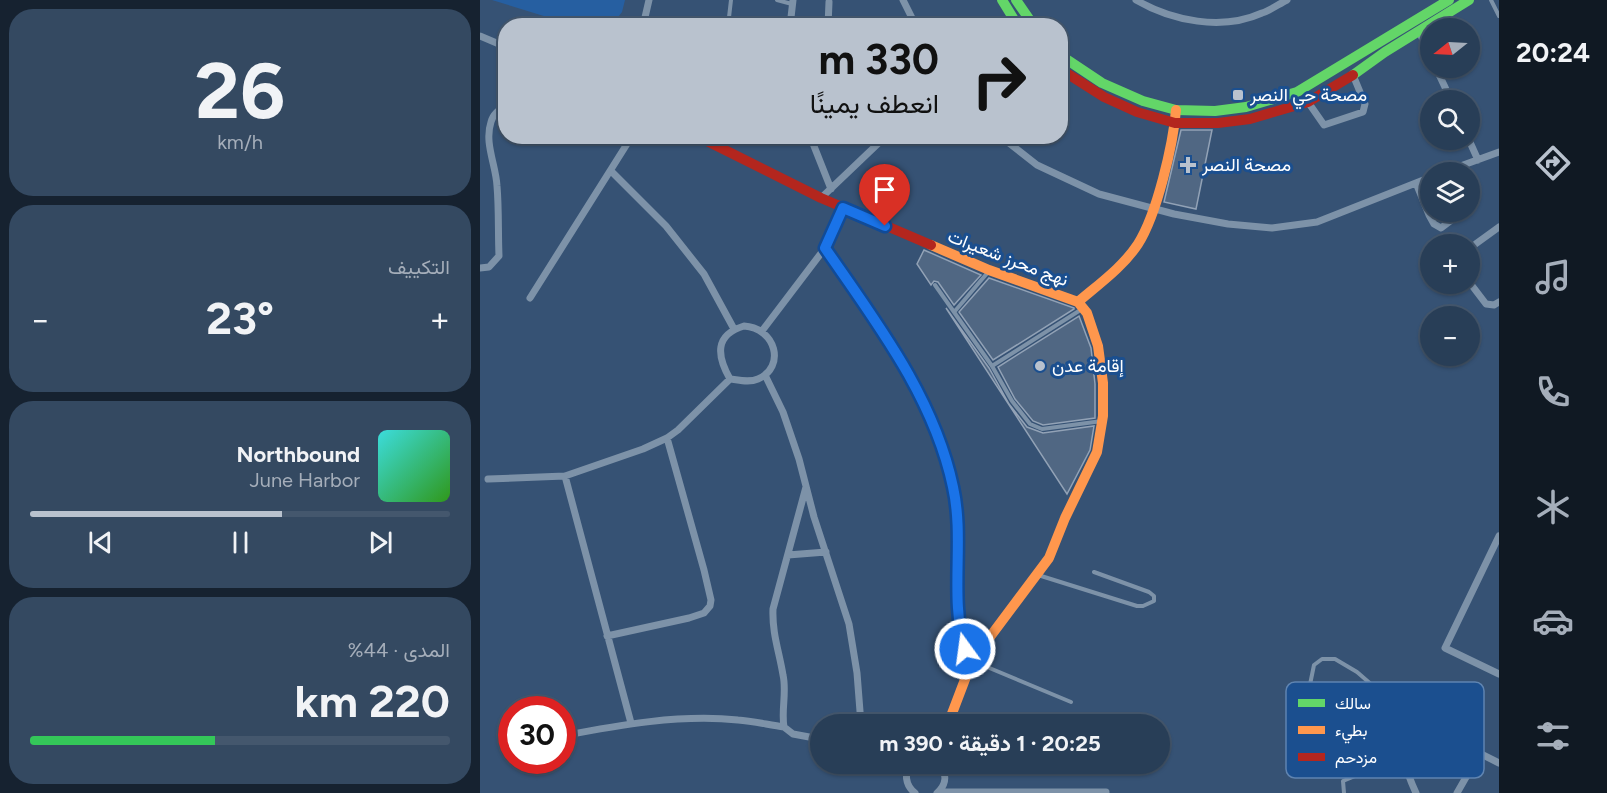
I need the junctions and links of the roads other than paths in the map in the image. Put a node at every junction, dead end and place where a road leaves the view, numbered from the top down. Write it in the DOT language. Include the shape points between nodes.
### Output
graph roads {
  1 [pos="649,0"];
  2 [pos="731,0"];
  3 [pos="777,0"];
  4 [pos="903,0"];
  5 [pos="1002,0"];
  6 [pos="1017,0"];
  7 [pos="1136,0"];
  8 [pos="1287,0"];
  9 [pos="1449,0"];
  10 [pos="1469,0"];
  11 [pos="1491,0"];
  12 [pos="793,2"];
  13 [pos="829,2"];
  14 [pos="1499,16"];
  15 [pos="645,18"];
  16 [pos="729,18"];
  17 [pos="791,18"];
  18 [pos="828,18"];
  19 [pos="912,18"];
  20 [pos="1013,18"];
  21 [pos="1029,18"];
  22 [pos="1419,31"];
  23 [pos="480,36"];
  24 [pos="498,44"];
  25 [pos="1068,61"];
  26 [pos="1068,74"];
  27 [pos="1353,75"];
  28 [pos="1308,102"];
  29 [pos="1176,110"];
  30 [pos="498,111"];
  31 [pos="1174,123"];
  32 [pos="627,144"];
  33 [pos="713,144"];
  34 [pos="813,144"];
  35 [pos="878,144"];
  36 [pos="1010,144"];
  37 [pos="1474,150"];
  38 [pos="1498,154"];
  39 [pos="1478,160"];
  40 [pos="1472,162"];
  41 [pos="611,171"];
  42 [pos="1420,181"];
  43 [pos="1416,183"];
  44 [pos="831,189"];
  45 [pos="1420,192"];
  46 [pos="820,198"];
  47 [pos="843,208"];
  48 [pos="1153,210"];
  49 [pos="1433,222"];
  50 [pos="1449,222"];
  51 [pos="1499,227"];
  52 [pos="1480,241"];
  53 [pos="825,248"];
  54 [pos="480,268"];
  55 [pos="989,270"];
  56 [pos="934,285"];
  57 [pos="1478,294"];
  58 [pos="530,298"];
  59 [pos="1499,302"];
  60 [pos="1081,305"];
  61 [pos="955,311"];
  62 [pos="734,329"];
  63 [pos="762,331"];
  64 [pos="992,366"];
  65 [pos="765,375"];
  66 [pos="730,379"];
  67 [pos="1102,420"];
  68 [pos="667,438"];
  69 [pos="565,476"];
  70 [pos="488,479"];
  71 [pos="806,486"];
  72 [pos="1499,536"];
  73 [pos="826,552"];
  74 [pos="788,555"];
  75 [pos="1095,572"];
  76 [pos="1038,575"];
  77 [pos="959,623"];
  78 [pos="607,636"];
  79 [pos="990,637"];
  80 [pos="972,661"];
  81 [pos="1499,674"];
  82 [pos="1311,682"];
  83 [pos="1369,682"];
  84 [pos="1071,702"];
  85 [pos="860,714"];
  86 [pos="952,714"];
  87 [pos="631,723"];
  88 [pos="784,727"];
  89 [pos="576,733"];
  90 [pos="810,738"];
  91 [pos="1484,756"];
  92 [pos="1499,763"];
  93 [pos="909,774"];
  94 [pos="944,774"];
  95 [pos="1350,778"];
  96 [pos="1409,778"];
  97 [pos="1466,778"];
  98 [pos="1106,792"];
  99 [pos="915,793"];
  100 [pos="938,793"];
  101 [pos="1344,793"];
  102 [pos="1416,793"];
  103 [pos="1457,793"];
  1 -- 15 [label="street"];
  2 -- 16 [label="lane"];
  3 -- 12 [label="lane"];
  4 -- 19 [label="street"];
  5 -- 20 [label="street"];
  6 -- 21 [label="street"];
  7 -- 8 [label="street" via="1172,15 1220,22 1261,14"];
  9 -- 29 [label="street" via="1297,92 1246,107"];
  10 -- 22 [label="street"];
  11 -- 14 [label="lane"];
  12 -- 17 [label="street"];
  13 -- 18 [label="street"];
  22 -- 27 [label="street"];
  23 -- 24 [label="street"];
  25 -- 29 [label="street" via="1102,83"];
  26 -- 31 [label="street" via="1104,97"];
  27 -- 28 [label="street"];
  27 -- 28 [label="street" via="1365,104 1363,112 1324,125"];
  28 -- 31 [label="street" via="1250,119"];
  29 -- 31 [label="street, نهج محرز شعيرات"];
  30 -- 54 [label="street" via="491,121 490,148 497,184 499,256 489,267"];
  31 -- 48 [label="street, نهج محرز شعيرات"];
  32 -- 41 [label="street"];
  33 -- 46 [label="street, نهج محرز شعيرات"];
  34 -- 44 [label="street"];
  35 -- 44 [label="street"];
  36 -- 48 [label="street" via="1065,180"];
  37 -- 39 [label="street"];
  38 -- 39 [label="street"];
  39 -- 40 [label="street"];
  41 -- 58 [label="street"];
  41 -- 62 [label="street" via="666,226 704,274"];
  42 -- 43 [label="street"];
  43 -- 45 [label="street"];
  43 -- 48 [label="street" via="1317,222 1288,227 1228,224"];
  44 -- 46 [label="street"];
  46 -- 47 [label="street, نهج محرز شعيرات"];
  47 -- 53 [label="street"];
  47 -- 55 [label="street, نهج محرز شعيرات"];
  48 -- 60 [label="street, نهج محرز شعيرات" via="1138,244"];
  49 -- 50 [label="street" via="1441,228"];
  51 -- 52 [label="street"];
  53 -- 63 [label="street"];
  53 -- 77 [label="street" via="903,362 941,446 958,524"];
  55 -- 60 [label="street, نهج محرز شعيرات"];
  55 -- 61 [label="lane"];
  56 -- 61 [label="lane"];
  57 -- 59 [label="street" via="1486,304 1494,306"];
  60 -- 64 [label="lane"];
  60 -- 67 [label="street" via="1098,346 1103,382"];
  61 -- 64 [label="lane"];
  62 -- 63 [label="street" via="744,326"];
  62 -- 66 [label="street" via="720,348 720,360"];
  63 -- 65 [label="street" via="774,350 772,366"];
  64 -- 67 [label="lane" via="1030,424 1042,429"];
  65 -- 66 [label="street" via="746,381"];
  65 -- 71 [label="street" via="783,412"];
  66 -- 68 [label="street"];
  67 -- 76 [label="street" via="1097,452"];
  68 -- 69 [label="street"];
  68 -- 78 [label="street" via="704,570 710,606 704,613 689,618"];
  69 -- 70 [label="street"];
  69 -- 78 [label="street"];
  71 -- 73 [label="street"];
  71 -- 74 [label="street"];
  72 -- 81 [label="street" via="1445,648"];
  73 -- 74 [label="street"];
  73 -- 85 [label="street" via="849,624"];
  74 -- 88 [label="street" via="772,627 784,676"];
  75 -- 76 [label="lane" via="1149,592 1154,601 1137,606"];
  76 -- 79 [label="street"];
  77 -- 79 [label="street" via="969,632"];
  77 -- 80 [label="street"];
  78 -- 87 [label="street"];
  79 -- 80 [label="street"];
  80 -- 84 [label="lane"];
  80 -- 86 [label="street"];
  82 -- 83 [label="lane" via="1314,664 1322,659 1335,659"];
  87 -- 88 [label="street" via="738,720"];
  87 -- 89 [label="street"];
  88 -- 90 [label="street" via="793,734"];
  91 -- 92 [label="street"];
  93 -- 99 [label="street" via="907,783"];
  94 -- 100 [label="street" via="944,786"];
  95 -- 101 [label="lane" via="1343,781"];
  96 -- 102 [label="street"];
  97 -- 103 [label="street"];
  98 -- 100 [label="street"];
}
